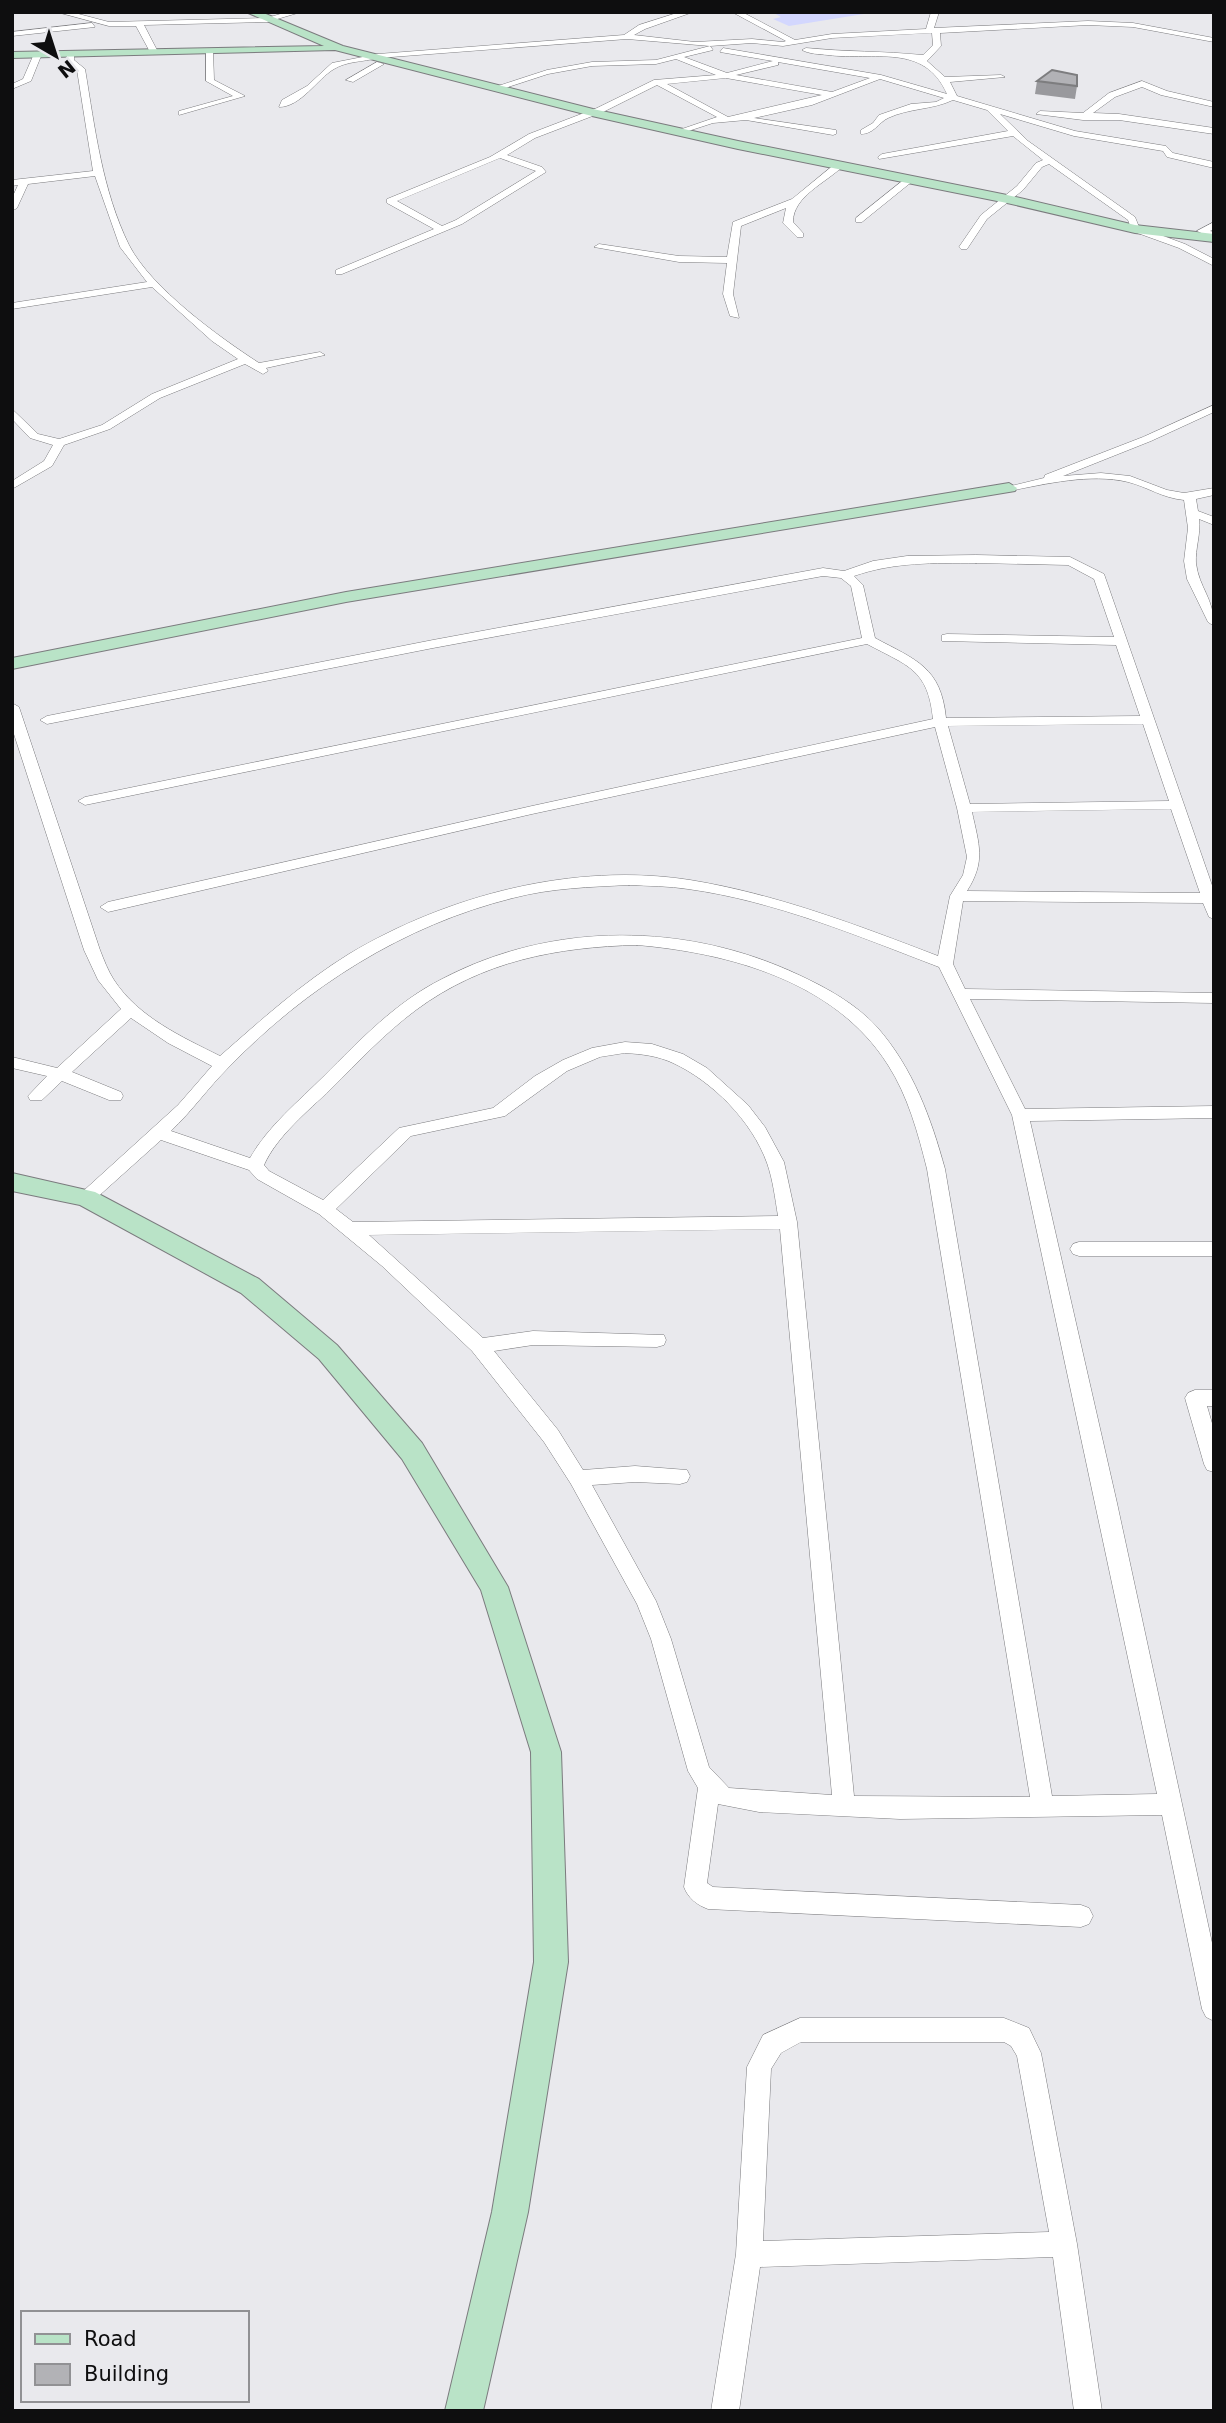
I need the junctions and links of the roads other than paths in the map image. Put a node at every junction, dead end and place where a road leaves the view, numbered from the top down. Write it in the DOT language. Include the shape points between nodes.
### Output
graph roads {
  1 [pos="61,12"];
  2 [pos="251,12"];
  3 [pos="297,12"];
  4 [pos="689,12"];
  5 [pos="736,12"];
  6 [pos="935,12"];
  7 [pos="1098,12"];
  8 [pos="267,20"];
  9 [pos="139,23"];
  10 [pos="109,24"];
  11 [pos="1133,24"];
  12 [pos="933,32"];
  13 [pos="12,34"];
  14 [pos="626,37"];
  15 [pos="646,37"];
  16 [pos="1214,40"];
  17 [pos="797,43"];
  18 [pos="695,44"];
  19 [pos="339,48"];
  20 [pos="710,48"];
  21 [pos="806,50"];
  22 [pos="209,51"];
  23 [pos="154,52"];
  24 [pos="71,54"];
  25 [pos="886,54"];
  26 [pos="12,55"];
  27 [pos="37,56"];
  28 [pos="384,58"];
  29 [pos="678,58"];
  30 [pos="925,58"];
  31 [pos="786,61"];
  32 [pos="876,61"];
  33 [pos="817,66"];
  34 [pos="725,75"];
  35 [pos="881,77"];
  36 [pos="1001,77"];
  37 [pos="349,80"];
  38 [pos="943,80"];
  39 [pos="657,82"];
  40 [pos="12,87"];
  41 [pos="499,88"];
  42 [pos="830,94"];
  43 [pos="953,97"];
  44 [pos="282,105"];
  45 [pos="1214,105"];
  46 [pos="996,111"];
  47 [pos="592,112"];
  48 [pos="182,113"];
  49 [pos="1083,117"];
  50 [pos="725,118"];
  51 [pos="738,119"];
  52 [pos="1214,131"];
  53 [pos="682,132"];
  54 [pos="833,132"];
  55 [pos="864,132"];
  56 [pos="1014,133"];
  57 [pos="499,155"];
  58 [pos="882,157"];
  59 [pos="1048,162"];
  60 [pos="838,166"];
  61 [pos="1214,166"];
  62 [pos="98,173"];
  63 [pos="909,180"];
  64 [pos="26,181"];
  65 [pos="12,183"];
  66 [pos="1007,199"];
  67 [pos="795,201"];
  68 [pos="12,208"];
  69 [pos="859,220"];
  70 [pos="1214,225"];
  71 [pos="1135,229"];
  72 [pos="443,230"];
  73 [pos="800,235"];
  74 [pos="1214,237"];
  75 [pos="599,247"];
  76 [pos="964,247"];
  77 [pos="733,261"];
  78 [pos="1214,263"];
  79 [pos="339,272"];
  80 [pos="154,284"];
  81 [pos="12,306"];
  82 [pos="735,316"];
  83 [pos="320,355"];
  84 [pos="245,360"];
  85 [pos="1214,408"];
  86 [pos="12,412"];
  87 [pos="60,443"];
  88 [pos="1040,482"];
  89 [pos="12,486"];
  90 [pos="1009,488"];
  91 [pos="1214,491"];
  92 [pos="1190,498"];
  93 [pos="1190,512"];
  94 [pos="1214,521"];
  95 [pos="845,575"];
  96 [pos="1214,621"];
  97 [pos="947,638"];
  98 [pos="869,640"];
  99 [pos="1121,641"];
  100 [pos="12,664"];
  101 [pos="12,707"];
  102 [pos="47,720"];
  103 [pos="1149,720"];
  104 [pos="940,722"];
  105 [pos="85,801"];
  106 [pos="1175,805"];
  107 [pos="964,808"];
  108 [pos="957,897"];
  109 [pos="1208,898"];
  110 [pos="108,907"];
  111 [pos="1214,914"];
  112 [pos="945,964"];
  113 [pos="958,993"];
  114 [pos="1214,998"];
  115 [pos="131,1009"];
  116 [pos="12,1062"];
  117 [pos="222,1065"];
  118 [pos="60,1074"];
  119 [pos="36,1096"];
  120 [pos="115,1096"];
  121 [pos="1214,1112"];
  122 [pos="1020,1115"];
  123 [pos="159,1133"];
  124 [pos="255,1166"];
  125 [pos="12,1182"];
  126 [pos="86,1198"];
  127 [pos="325,1209"];
  128 [pos="788,1222"];
  129 [pos="349,1229"];
  130 [pos="1079,1249"];
  131 [pos="1214,1249"];
  132 [pos="657,1340"];
  133 [pos="479,1346"];
  134 [pos="1214,1398"];
  135 [pos="1214,1464"];
  136 [pos="680,1476"];
  137 [pos="578,1478"];
  138 [pos="709,1788"];
  139 [pos="1172,1804"];
  140 [pos="1041,1805"];
  141 [pos="844,1807"];
  142 [pos="1081,1916"];
  143 [pos="1214,2009"];
  144 [pos="1064,2244"];
  145 [pos="749,2253"];
  146 [pos="464,2411"];
  147 [pos="725,2411"];
  148 [pos="1088,2411"];
  1 -- 10 [label="street"];
  2 -- 8 [label="street"];
  3 -- 8 [label="street"];
  4 -- 14 [label="street"];
  5 -- 17 [label="street"];
  6 -- 12 [label="street"];
  7 -- 11 [label="street"];
  8 -- 9 [label="street"];
  8 -- 19 [label="street"];
  9 -- 10 [label="street"];
  9 -- 23 [label="street"];
  10 -- 13 [label="street"];
  11 -- 12 [label="street"];
  11 -- 16 [label="street"];
  12 -- 17 [label="street" via="832,36"];
  12 -- 30 [label="street" via="937,46"];
  14 -- 15 [label="street"];
  14 -- 28 [label="street"];
  15 -- 18 [label="street"];
  15 -- 29 [label="street"];
  17 -- 18 [label="street"];
  17 -- 21 [label="street"];
  18 -- 20 [label="street"];
  19 -- 22 [label="street"];
  19 -- 28 [label="street"];
  20 -- 29 [label="street"];
  20 -- 31 [label="street"];
  21 -- 25 [label="street"];
  21 -- 33 [label="street"];
  22 -- 23 [label="street"];
  22 -- 48 [label="street" via="210,81 241,96"];
  23 -- 24 [label="street"];
  24 -- 27 [label="street"];
  24 -- 62 [label="street" via="70,61 81,69"];
  25 -- 30 [label="street"];
  25 -- 32 [label="street"];
  26 -- 27 [label="street"];
  27 -- 40 [label="street" via="27,80"];
  28 -- 37 [label="street"];
  28 -- 41 [label="street"];
  28 -- 44 [label="street" via="348,60 330,67 309,89"];
  29 -- 34 [label="street"];
  29 -- 41 [label="street" via="592,64"];
  30 -- 38 [label="street" via="922,61"];
  31 -- 33 [label="street"];
  31 -- 34 [label="street"];
  33 -- 35 [label="street"];
  34 -- 39 [label="street"];
  34 -- 42 [label="street"];
  35 -- 42 [label="street"];
  35 -- 43 [label="street"];
  36 -- 38 [label="street"];
  38 -- 43 [label="street"];
  39 -- 47 [label="street"];
  39 -- 50 [label="street"];
  41 -- 47 [label="street"];
  42 -- 51 [label="street"];
  43 -- 46 [label="street"];
  43 -- 55 [label="street" via="882,117"];
  45 -- 49 [label="street" via="1142,84 1112,96"];
  46 -- 49 [label="street"];
  46 -- 56 [label="street"];
  46 -- 61 [label="street" via="1095,138 1166,149 1170,155"];
  47 -- 53 [label="street"];
  47 -- 57 [label="street"];
  49 -- 52 [label="street" via="1119,117"];
  50 -- 51 [label="street"];
  50 -- 53 [label="street"];
  51 -- 54 [label="street"];
  53 -- 60 [label="street"];
  56 -- 58 [label="street"];
  56 -- 59 [label="street"];
  57 -- 72 [label="street" via="541,172"];
  57 -- 72 [label="street" via="390,201"];
  59 -- 66 [label="street"];
  59 -- 71 [label="street" via="1132,219"];
  60 -- 63 [label="street"];
  60 -- 67 [label="street"];
  62 -- 64 [label="street"];
  62 -- 80 [label="street" via="125,247"];
  63 -- 66 [label="street"];
  63 -- 69 [label="street"];
  64 -- 65 [label="street"];
  64 -- 68 [label="street"];
  66 -- 71 [label="street"];
  66 -- 76 [label="street" via="985,217"];
  67 -- 73 [label="street" via="788,223"];
  67 -- 77 [label="street" via="739,221"];
  70 -- 74 [label="street" via="1202,231"];
  71 -- 74 [label="street"];
  71 -- 78 [label="street"];
  72 -- 79 [label="street"];
  75 -- 77 [label="street" via="679,259"];
  77 -- 82 [label="street" via="728,294"];
  80 -- 81 [label="street"];
  80 -- 84 [label="street"];
  83 -- 84 [label="street" via="260,369"];
  84 -- 87 [label="street" via="156,396 106,427"];
  85 -- 88 [label="street"];
  86 -- 87 [label="street" via="34,436"];
  87 -- 89 [label="street" via="39,471"];
  88 -- 90 [label="street"];
  88 -- 92 [label="street" via="1130,479"];
  90 -- 100 [label="street" via="346,597"];
  91 -- 92 [label="street"];
  92 -- 93 [label="street"];
  93 -- 94 [label="street"];
  93 -- 96 [label="street" via="1193,579"];
  95 -- 98 [label="street" via="857,585"];
  95 -- 99 [label="street" via="907,560 1070,561 1100,577"];
  95 -- 102 [label="street" via="823,572"];
  97 -- 99 [label="street"];
  98 -- 104 [label="street" via="911,662 926,676 937,693"];
  98 -- 105 [label="street"];
  99 -- 103 [label="street"];
  101 -- 115 [label="street" via="92,950 107,981"];
  103 -- 104 [label="street"];
  103 -- 106 [label="street"];
  104 -- 107 [label="street"];
  104 -- 110 [label="street"];
  106 -- 107 [label="street"];
  106 -- 109 [label="street"];
  107 -- 108 [label="street" via="974,857"];
  108 -- 109 [label="street"];
  108 -- 112 [label="street"];
  109 -- 111 [label="street"];
  112 -- 113 [label="street"];
  112 -- 117 [label="street" via="743,894 655,882 563,883 465,905 382,942 306,992"];
  113 -- 114 [label="street"];
  113 -- 122 [label="street"];
  115 -- 117 [label="street" via="174,1040"];
  115 -- 118 [label="street"];
  116 -- 118 [label="street"];
  117 -- 123 [label="street"];
  118 -- 119 [label="street"];
  118 -- 120 [label="street"];
  121 -- 122 [label="street"];
  122 -- 139 [label="street"];
  123 -- 124 [label="street"];
  123 -- 126 [label="street"];
  124 -- 127 [label="street"];
  124 -- 140 [label="street" via="262,1152 315,1096 407,1008 463,974 524,952 599,942 680,942 758,961 852,1013 899,1067 923,1117 936,1169"];
  125 -- 126 [label="street"];
  126 -- 146 [label="street" via="250,1286 328,1352 412,1451 494,1587 546,1752 551,1962 510,2212"];
  127 -- 128 [label="street" via="405,1132 502,1111 558,1070 601,1051 624,1048 662,1052 679,1059 730,1093 774,1157"];
  127 -- 129 [label="street"];
  128 -- 129 [label="street"];
  128 -- 141 [label="street"];
  129 -- 133 [label="street"];
  130 -- 131 [label="street"];
  132 -- 133 [label="street" via="533,1338"];
  133 -- 137 [label="street" via="551,1436"];
  134 -- 135 [label="street" via="1195,1398"];
  136 -- 137 [label="street"];
  137 -- 138 [label="street" via="646,1601 699,1771"];
  138 -- 141 [label="street" via="728,1798"];
  138 -- 142 [label="street" via="695,1886 708,1898"];
  139 -- 140 [label="street"];
  139 -- 143 [label="street"];
  140 -- 141 [label="street" via="940,1810"];
  144 -- 145 [label="street"];
  144 -- 145 [label="street" via="1029,2053 1020,2037 1004,2031 800,2031 772,2045 759,2067"];
  144 -- 148 [label="street"];
  145 -- 147 [label="street"];
}
